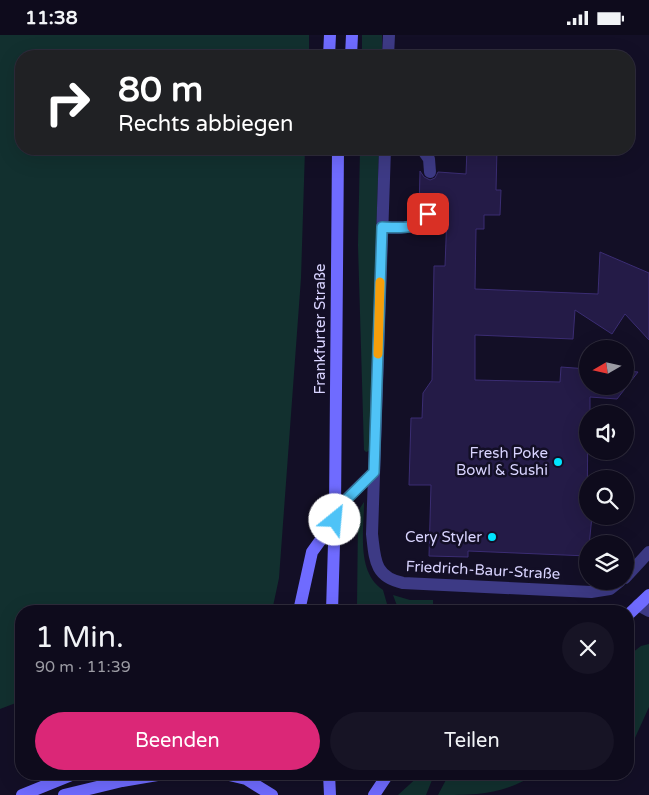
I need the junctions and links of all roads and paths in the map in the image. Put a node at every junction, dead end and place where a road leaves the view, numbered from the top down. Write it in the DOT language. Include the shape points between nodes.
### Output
graph roads {
  1 [pos="330,35"];
  2 [pos="352,35"];
  3 [pos="389,35"];
  4 [pos="329,50"];
  5 [pos="351,50"];
  6 [pos="388,50"];
  7 [pos="338,155"];
  8 [pos="385,155"];
  9 [pos="426,155"];
  10 [pos="430,171"];
  11 [pos="428,214"];
  12 [pos="382,227"];
  13 [pos="374,472"];
  14 [pos="335,515"];
  15 [pos="649,552"];
  16 [pos="634,568"];
  17 [pos="333,590"];
  18 [pos="603,590"];
  19 [pos="649,595"];
  20 [pos="300,605"];
  21 [pos="332,605"];
  22 [pos="337,605"];
  23 [pos="644,608"];
  24 [pos="59,780"];
  25 [pos="128,780"];
  26 [pos="248,780"];
  27 [pos="329,780"];
  28 [pos="384,780"];
  29 [pos="22,795"];
  30 [pos="64,795"];
  31 [pos="272,795"];
  32 [pos="330,795"];
  33 [pos="374,795"];
  1 -- 4 [label="street"];
  2 -- 5 [label="street"];
  3 -- 6 [label="street"];
  7 -- 14 [label="street, Frankfurter Straße"];
  8 -- 12 [label="street"];
  9 -- 10 [label="street"];
  11 -- 12 [label="street" via="413,227"];
  12 -- 13 [label="street"];
  13 -- 14 [label="street"];
  13 -- 18 [label="street, Friedrich-Baur-Straße" via="372,534 378,567 385,577 403,583"];
  14 -- 17 [label="street, Frankfurter Straße"];
  14 -- 20 [label="street" via="312,552"];
  15 -- 16 [label="street"];
  17 -- 21 [label="street, Frankfurter Straße"];
  17 -- 22 [label="street"];
  19 -- 23 [label="street"];
  24 -- 29 [label="street"];
  25 -- 30 [label="street"];
  26 -- 31 [label="street"];
  27 -- 32 [label="street"];
  28 -- 33 [label="street"];
}
